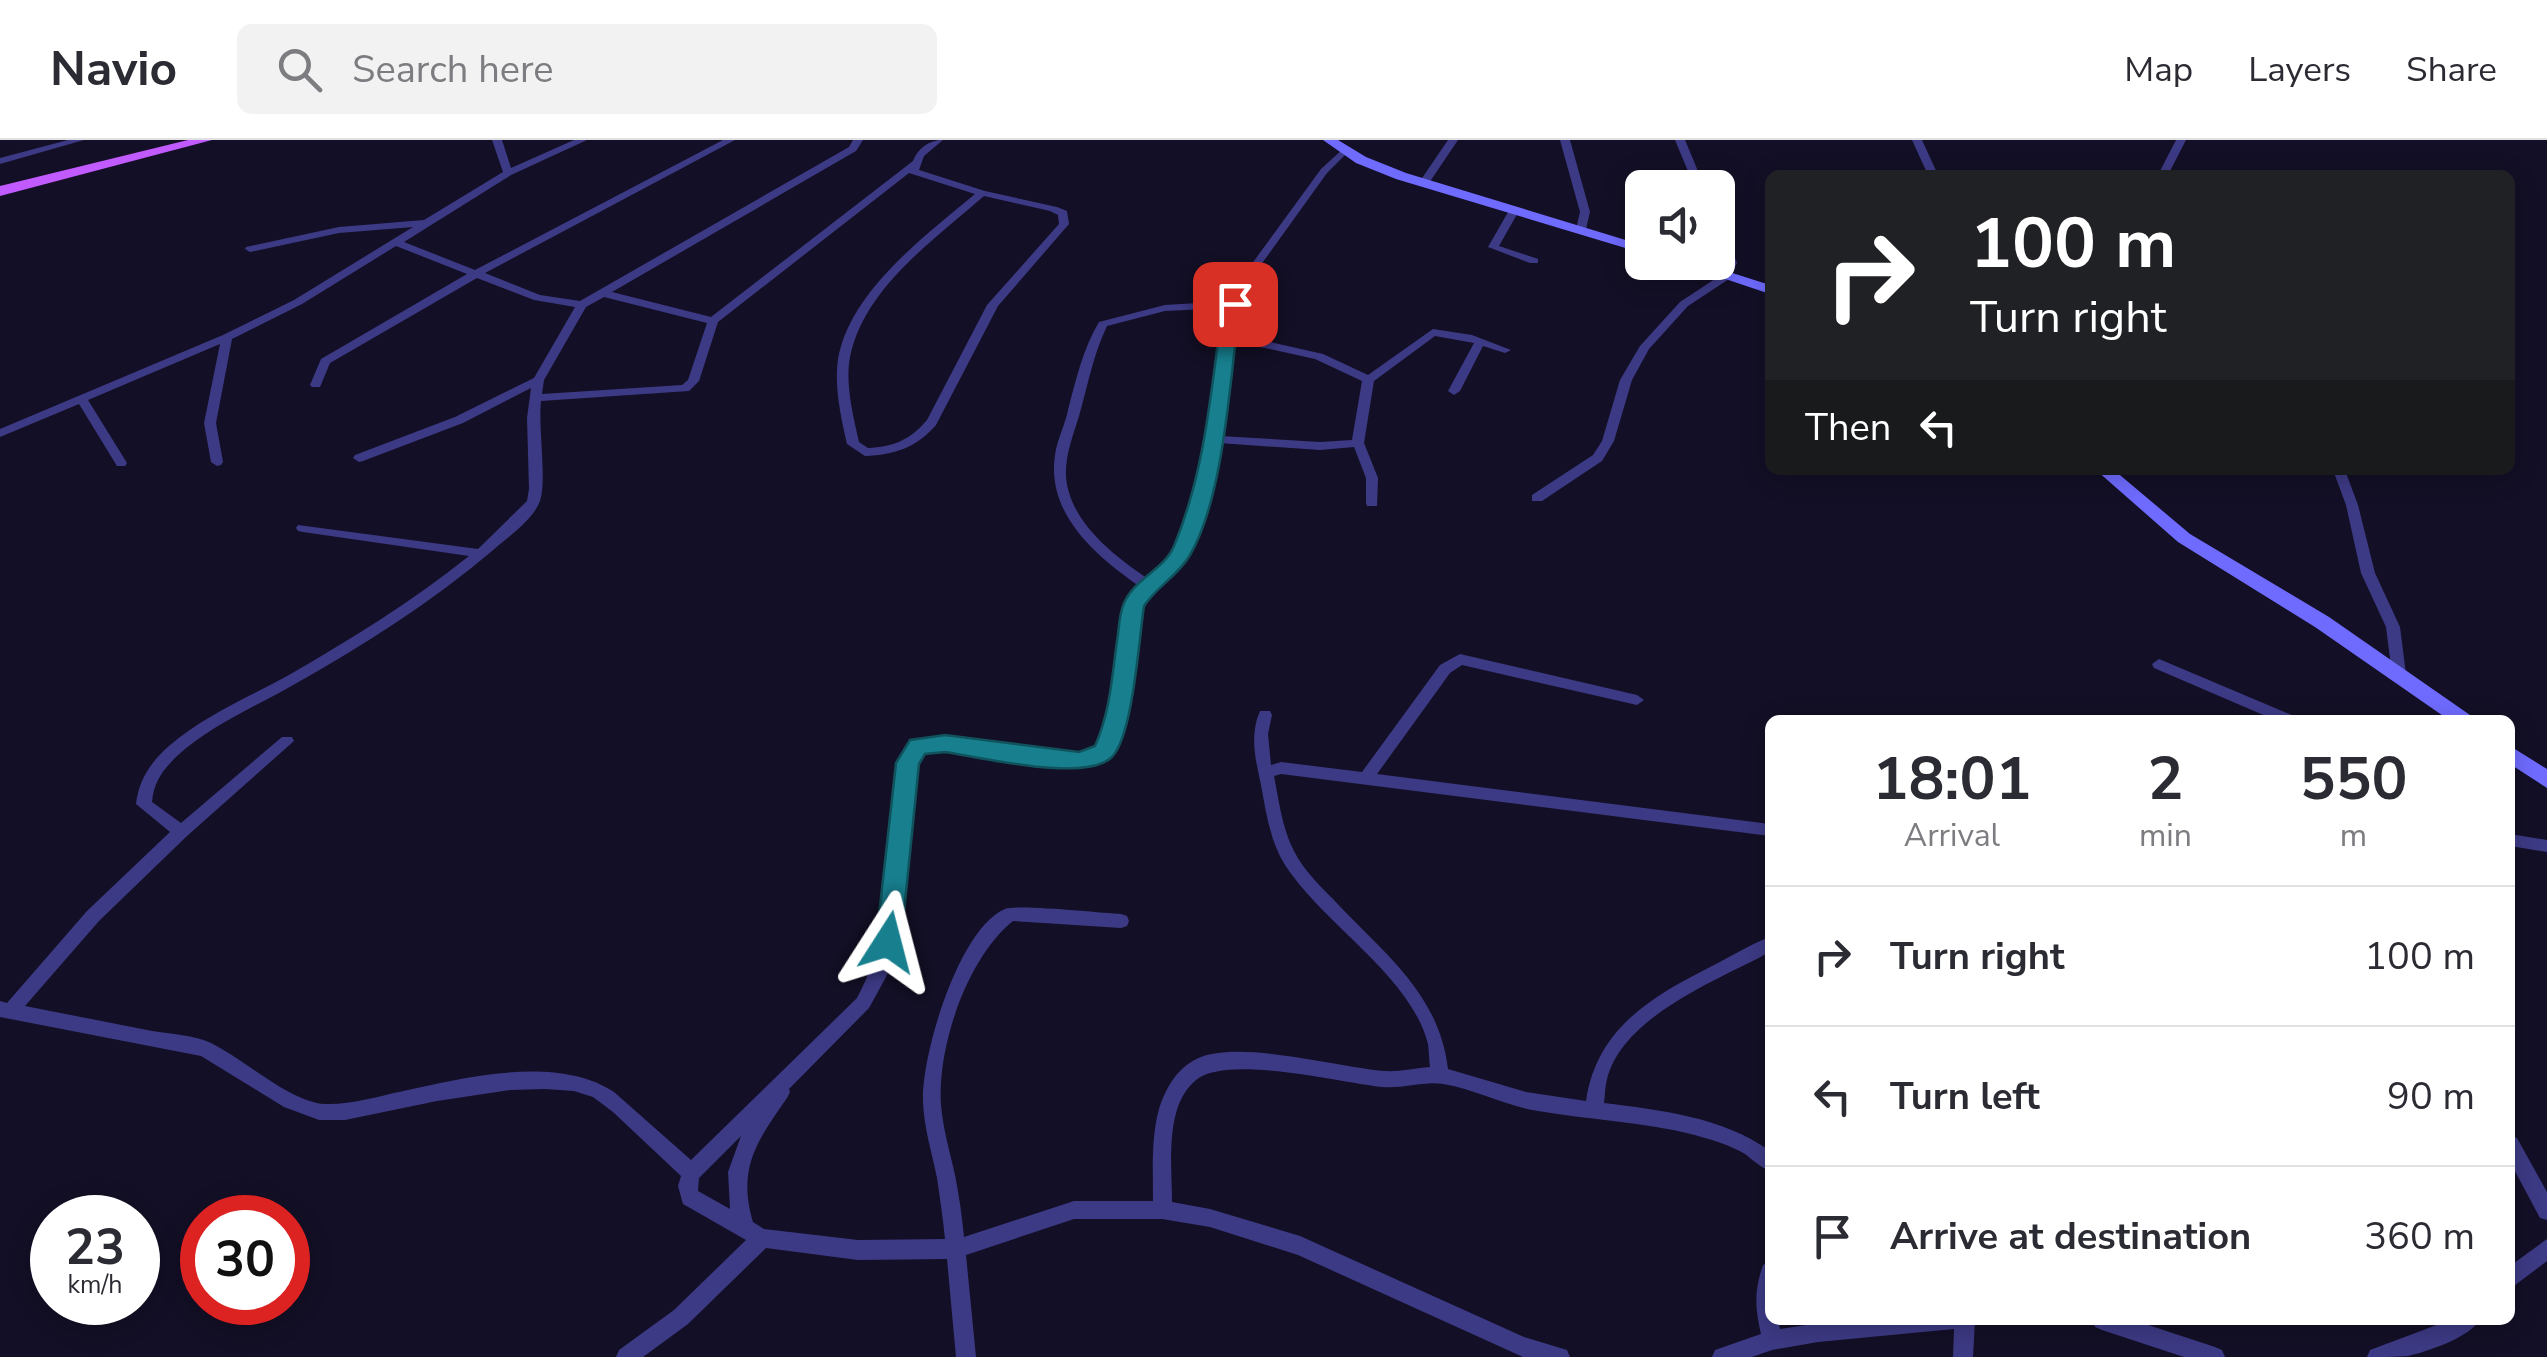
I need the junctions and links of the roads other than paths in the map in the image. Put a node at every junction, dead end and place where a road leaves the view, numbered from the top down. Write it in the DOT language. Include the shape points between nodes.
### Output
graph roads {
  1 [pos="79,140"];
  2 [pos="187,140"];
  3 [pos="205,140"];
  4 [pos="497,140"];
  5 [pos="582,140"];
  6 [pos="730,140"];
  7 [pos="858,140"];
  8 [pos="938,140"];
  9 [pos="1329,140"];
  10 [pos="1453,140"];
  11 [pos="1566,140"];
  12 [pos="1680,140"];
  13 [pos="1917,140"];
  14 [pos="2181,140"];
  15 [pos="1344,150"];
  16 [pos="0,160"];
  17 [pos="916,162"];
  18 [pos="1692,170"];
  19 [pos="1932,170"];
  20 [pos="2166,170"];
  21 [pos="508,173"];
  22 [pos="1423,184"];
  23 [pos="0,189"];
  24 [pos="982,194"];
  25 [pos="1515,209"];
  26 [pos="430,222"];
  27 [pos="1581,229"];
  28 [pos="398,243"];
  29 [pos="1625,243"];
  30 [pos="250,248"];
  31 [pos="1534,261"];
  32 [pos="476,273"];
  33 [pos="1720,280"];
  34 [pos="1735,280"];
  35 [pos="1765,289"];
  36 [pos="606,294"];
  37 [pos="1235,304"];
  38 [pos="582,305"];
  39 [pos="713,321"];
  40 [pos="1230,336"];
  41 [pos="227,337"];
  42 [pos="1480,342"];
  43 [pos="1505,350"];
  44 [pos="538,380"];
  45 [pos="1368,380"];
  46 [pos="316,385"];
  47 [pos="1454,391"];
  48 [pos="81,398"];
  49 [pos="536,398"];
  50 [pos="0,433"];
  51 [pos="1214,439"];
  52 [pos="1358,443"];
  53 [pos="359,458"];
  54 [pos="216,462"];
  55 [pos="120,463"];
  56 [pos="2110,475"];
  57 [pos="2340,475"];
  58 [pos="1537,498"];
  59 [pos="1372,503"];
  60 [pos="304,528"];
  61 [pos="478,553"];
  62 [pos="1147,586"];
  63 [pos="2159,664"];
  64 [pos="2399,674"];
  65 [pos="1638,700"];
  66 [pos="2277,715"];
  67 [pos="2456,715"];
  68 [pos="1265,716"];
  69 [pos="287,741"];
  70 [pos="2515,758"];
  71 [pos="1264,773"];
  72 [pos="1366,778"];
  73 [pos="2547,780"];
  74 [pos="1765,829"];
  75 [pos="181,832"];
  76 [pos="2515,841"];
  77 [pos="2547,846"];
  78 [pos="1121,921"];
  79 [pos="1765,946"];
  80 [pos="6,1010"];
  81 [pos="810,1053"];
  82 [pos="1440,1075"];
  83 [pos="1594,1110"];
  84 [pos="2515,1153"];
  85 [pos="1765,1158"];
  86 [pos="691,1173"];
  87 [pos="1162,1210"];
  88 [pos="2547,1211"];
  89 [pos="754,1234"];
  90 [pos="956,1249"];
  91 [pos="2547,1249"];
  92 [pos="2515,1275"];
  93 [pos="1769,1325"];
  94 [pos="1906,1325"];
  95 [pos="1965,1325"];
  96 [pos="2117,1325"];
  97 [pos="2460,1325"];
  98 [pos="1772,1340"];
  99 [pos="626,1357"];
  100 [pos="966,1357"];
  101 [pos="1560,1357"];
  102 [pos="1722,1357"];
  103 [pos="1963,1357"];
  104 [pos="2214,1357"];
  105 [pos="2377,1357"];
  1 -- 16 [label="street"];
  2 -- 23 [label="main road"];
  3 -- 23 [label="main road"];
  4 -- 21 [label="street"];
  5 -- 21 [label="street"];
  6 -- 32 [label="street"];
  7 -- 36 [label="street" via="854,149"];
  8 -- 17 [label="street"];
  9 -- 15 [label="street"];
  10 -- 22 [label="street"];
  11 -- 27 [label="street" via="1585,212"];
  12 -- 18 [label="street"];
  13 -- 19 [label="street"];
  14 -- 20 [label="street"];
  15 -- 22 [label="street"];
  15 -- 37 [label="street" via="1248,276"];
  17 -- 24 [label="street" via="913,171"];
  17 -- 39 [label="street"];
  21 -- 26 [label="street"];
  22 -- 25 [label="street"];
  24 -- 24 [label="street" via="1063,213 1064,224 992,305 919,439 904,448 865,452 853,444 848,422 849,340 887,280"];
  25 -- 27 [label="street"];
  25 -- 31 [label="street" via="1493,247"];
  26 -- 28 [label="street"];
  26 -- 30 [label="street" via="339,230"];
  27 -- 29 [label="street"];
  28 -- 32 [label="street"];
  28 -- 41 [label="street"];
  32 -- 38 [label="street" via="538,298"];
  32 -- 46 [label="street" via="325,361"];
  33 -- 58 [label="street" via="1684,304 1644,348 1598,458"];
  34 -- 35 [label="street"];
  36 -- 38 [label="street"];
  36 -- 39 [label="street"];
  37 -- 40 [label="street"];
  37 -- 62 [label="street" via="1136,313 1103,324 1088,351 1060,458 1064,494 1108,559"];
  38 -- 44 [label="street"];
  39 -- 49 [label="street" via="685,388"];
  40 -- 45 [label="street" via="1322,357"];
  40 -- 51 [label="street"];
  41 -- 48 [label="street"];
  41 -- 54 [label="street" via="210,423"];
  42 -- 43 [label="street"];
  42 -- 45 [label="street" via="1433,332"];
  42 -- 47 [label="street"];
  44 -- 49 [label="street"];
  44 -- 53 [label="street" via="459,420"];
  45 -- 52 [label="street"];
  48 -- 50 [label="street"];
  48 -- 55 [label="street"];
  49 -- 61 [label="street" via="533,502"];
  51 -- 52 [label="street"];
  51 -- 62 [label="street" via="1182,552"];
  52 -- 59 [label="street" via="1372,478"];
  56 -- 64 [label="street" via="2184,538"];
  57 -- 64 [label="street" via="2368,573 2393,627"];
  60 -- 61 [label="street"];
  61 -- 75 [label="street" via="356,641 188,739 162,763 145,785 144,804"];
  62 -- 81 [label="street" via="1133,605 1116,722 1103,752 1080,761 929,743 912,752 882,974 864,1003"];
  63 -- 66 [label="street"];
  64 -- 67 [label="street"];
  65 -- 72 [label="street" via="1460,660 1445,669"];
  68 -- 71 [label="street" via="1258,742"];
  69 -- 75 [label="street"];
  70 -- 73 [label="street"];
  71 -- 72 [label="street" via="1281,768"];
  71 -- 82 [label="street" via="1289,857 1425,1012 1440,1046"];
  72 -- 74 [label="street"];
  75 -- 80 [label="street"];
  76 -- 77 [label="street"];
  78 -- 90 [label="street" via="1010,914 995,922 962,975 932,1092"];
  79 -- 83 [label="street" via="1682,988 1648,1014 1604,1061"];
  80 -- 86 [label="street" via="205,1049 319,1112 520,1082 572,1083 598,1091"];
  81 -- 86 [label="street"];
  81 -- 89 [label="street" via="754,1130 736,1174 734,1198"];
  82 -- 83 [label="street" via="1536,1103"];
  82 -- 87 [label="street" via="1397,1080 1220,1060 1202,1065 1172,1095"];
  83 -- 85 [label="street" via="1716,1132"];
  84 -- 88 [label="street"];
  86 -- 89 [label="street" via="690,1197"];
  87 -- 90 [label="street" via="1074,1210"];
  87 -- 101 [label="street" via="1300,1246"];
  89 -- 90 [label="street" via="858,1250"];
  89 -- 99 [label="street" via="681,1317"];
  90 -- 100 [label="street"];
  91 -- 92 [label="street"];
  93 -- 98 [label="street"];
  94 -- 98 [label="street"];
  95 -- 103 [label="street"];
  96 -- 104 [label="street"];
  97 -- 105 [label="street"];
  98 -- 102 [label="street"];
}
